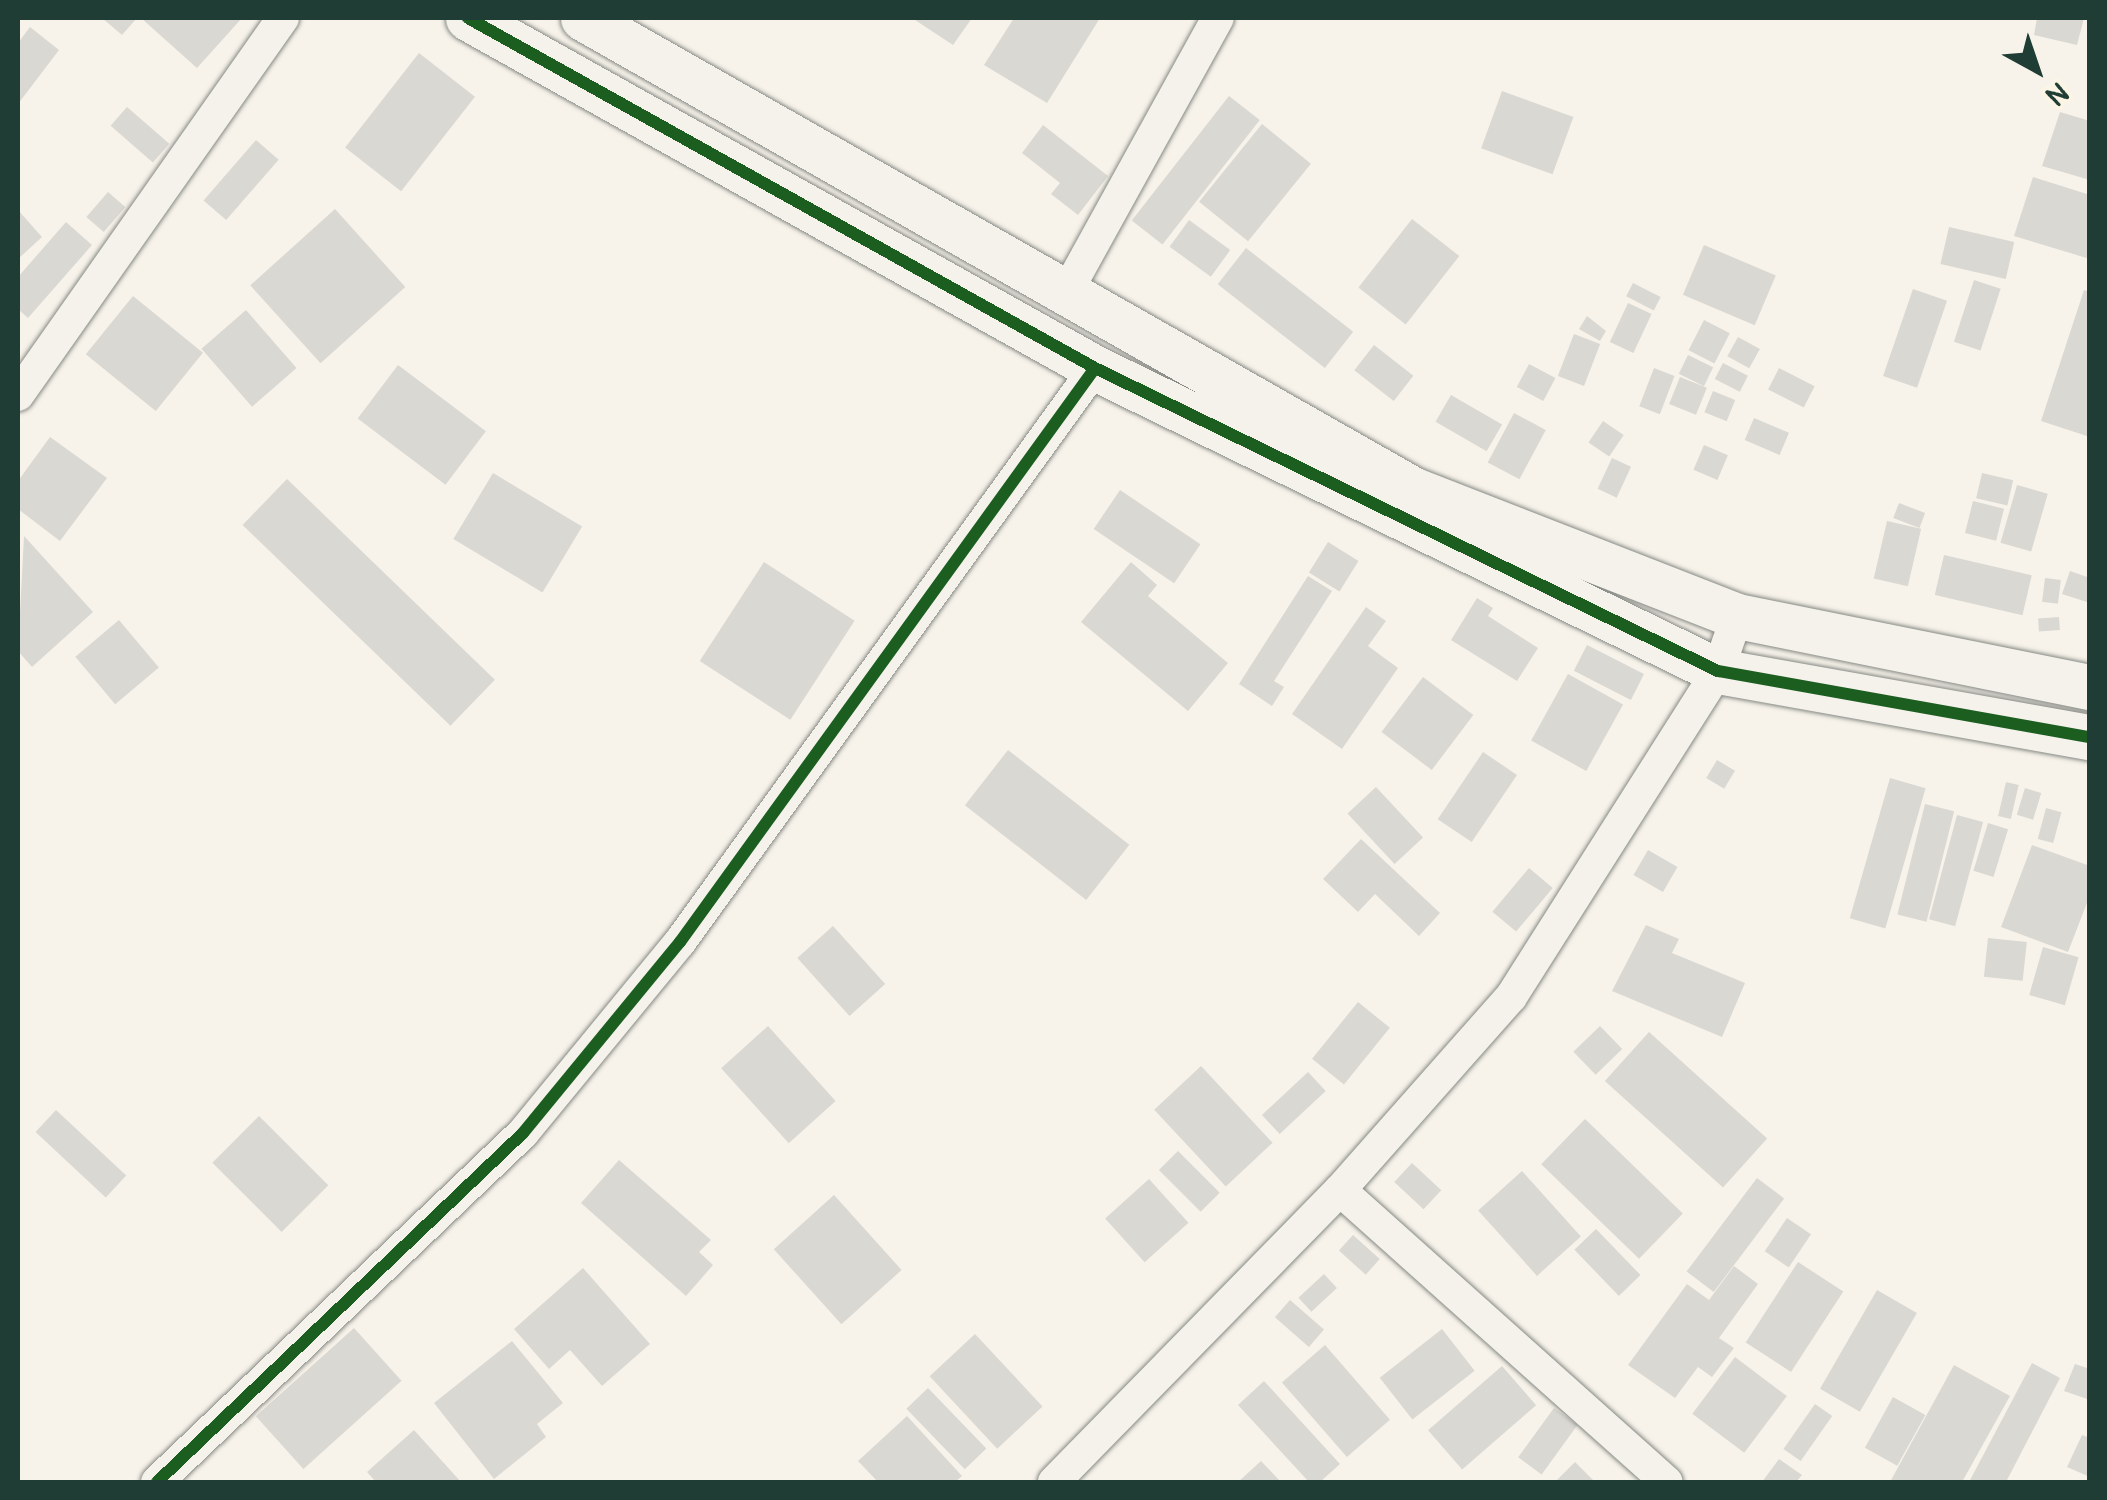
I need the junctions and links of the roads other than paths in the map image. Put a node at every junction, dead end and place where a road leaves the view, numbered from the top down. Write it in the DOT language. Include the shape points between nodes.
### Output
graph roads {
  1 [pos="283,18"];
  2 [pos="468,18"];
  3 [pos="583,18"];
  4 [pos="1218,18"];
  5 [pos="1065,295"];
  6 [pos="1096,368"];
  7 [pos="18,395"];
  8 [pos="1738,616"];
  9 [pos="1718,672"];
  10 [pos="2090,688"];
  11 [pos="2090,737"];
  12 [pos="1340,1190"];
  13 [pos="158,1482"];
  14 [pos="1054,1482"];
  15 [pos="1667,1482"];
  1 -- 7 [label="street"];
  2 -- 6 [label="street"];
  3 -- 5 [label="street"];
  4 -- 5 [label="street"];
  5 -- 8 [label="street" via="1414,490"];
  6 -- 9 [label="street"];
  6 -- 13 [label="street" via="680,942 523,1133"];
  8 -- 9 [label="street"];
  8 -- 10 [label="street"];
  9 -- 11 [label="street"];
  9 -- 12 [label="street" via="1511,997"];
  12 -- 14 [label="street"];
  12 -- 15 [label="street"];
}
